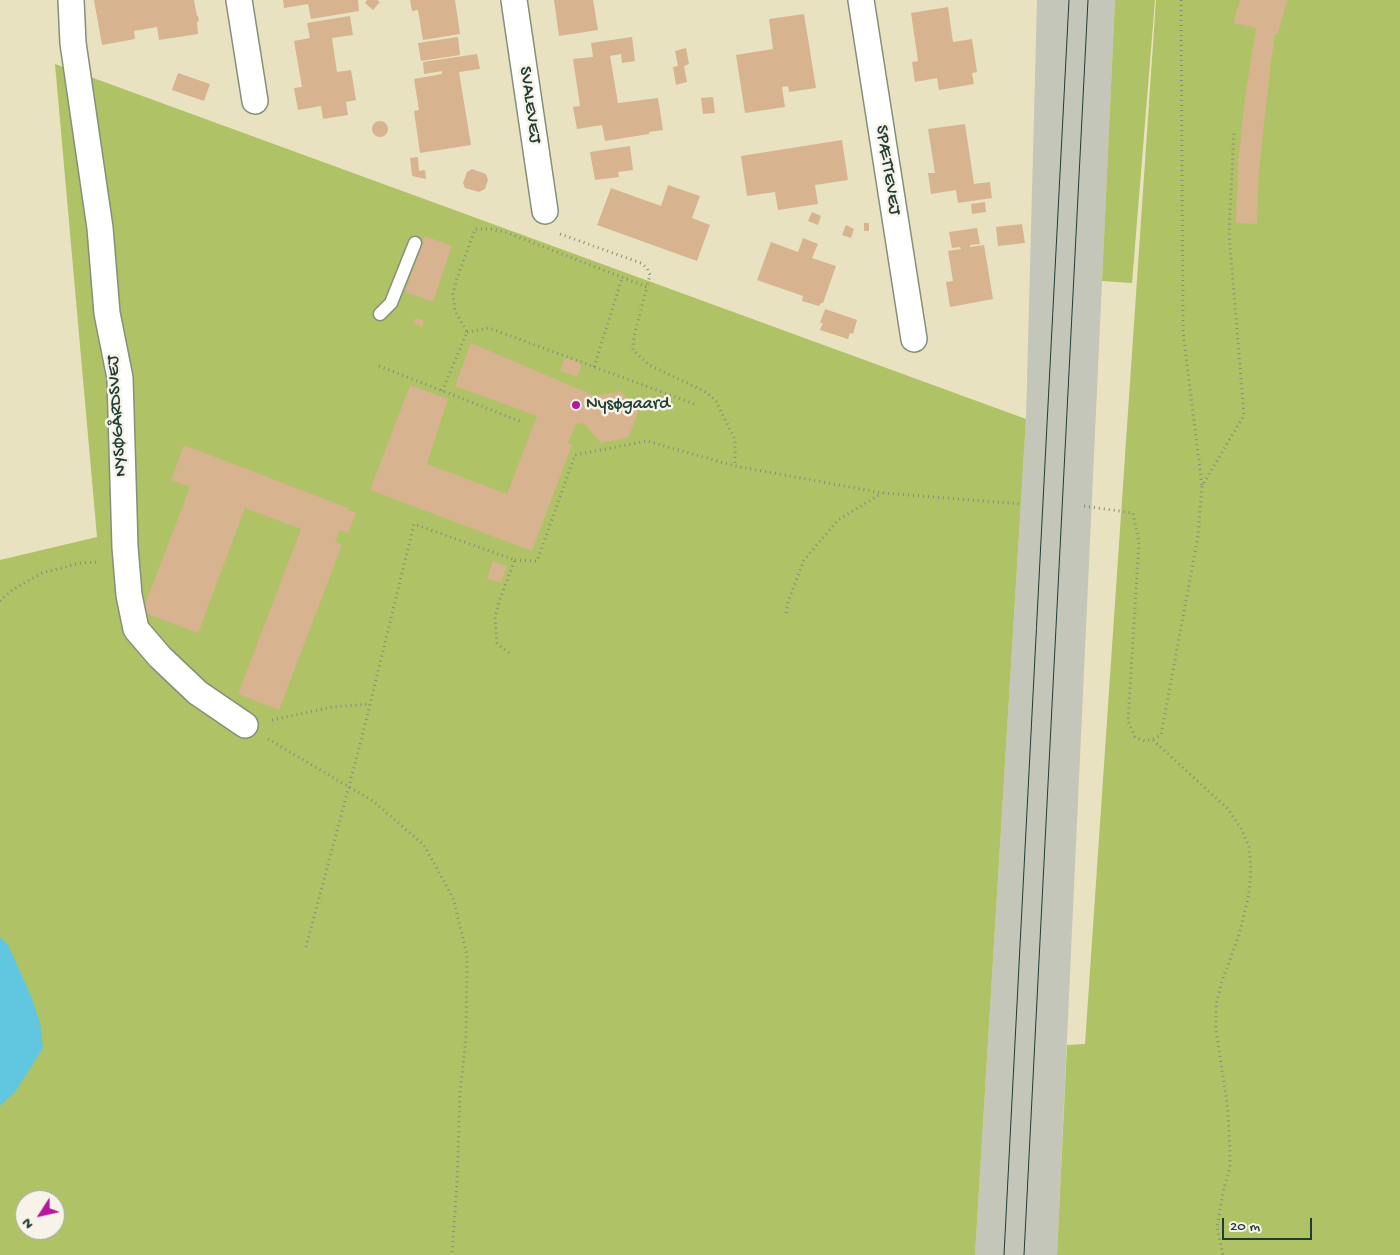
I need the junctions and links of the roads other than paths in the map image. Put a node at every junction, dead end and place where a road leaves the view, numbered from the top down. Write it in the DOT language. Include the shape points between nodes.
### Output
graph roads {
  1 [pos="71,0"];
  2 [pos="239,0"];
  3 [pos="514,0"];
  4 [pos="861,0"];
  5 [pos="255,101"];
  6 [pos="545,211"];
  7 [pos="415,243"];
  8 [pos="380,314"];
  9 [pos="914,339"];
  10 [pos="245,725"];
  1 -- 10 [label="street, NYSØGÅRDSVEJ" via="100,228 107,313 120,378 126,560 136,628 160,657 198,693"];
  2 -- 5 [label="street"];
  3 -- 6 [label="street, SVALEVEJ"];
  4 -- 9 [label="street, SPÆTTEVEJ"];
  7 -- 8 [label="lane" via="391,303"];
}
